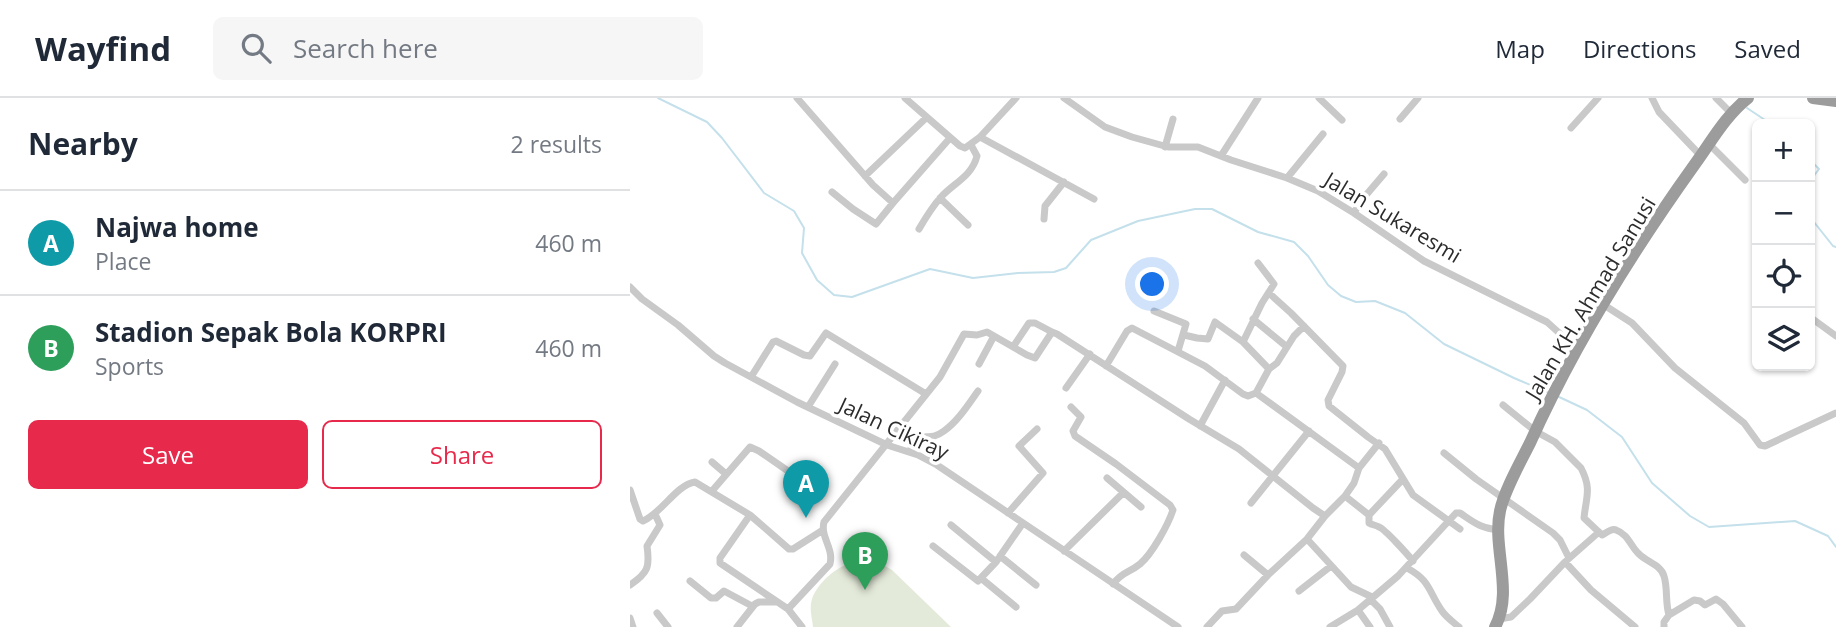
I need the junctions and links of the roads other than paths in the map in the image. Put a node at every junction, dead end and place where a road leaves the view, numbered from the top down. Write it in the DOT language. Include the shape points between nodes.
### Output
graph roads {
  1 [pos="797,98"];
  2 [pos="905,98"];
  3 [pos="1016,98"];
  4 [pos="1064,98"];
  5 [pos="1258,98"];
  6 [pos="1319,98"];
  7 [pos="1418,98"];
  8 [pos="1598,98"];
  9 [pos="1653,98"];
  10 [pos="1716,98"];
  11 [pos="1816,98"];
  12 [pos="1836,101"];
  13 [pos="1741,104"];
  14 [pos="926,118"];
  15 [pos="1172,119"];
  16 [pos="1400,119"];
  17 [pos="1342,120"];
  18 [pos="1572,128"];
  19 [pos="1323,134"];
  20 [pos="979,137"];
  21 [pos="950,138"];
  22 [pos="1709,144"];
  23 [pos="971,145"];
  24 [pos="1166,147"];
  25 [pos="1221,156"];
  26 [pos="1702,156"];
  27 [pos="1384,174"];
  28 [pos="865,176"];
  29 [pos="1287,178"];
  30 [pos="1745,180"];
  31 [pos="1064,181"];
  32 [pos="832,192"];
  33 [pos="940,198"];
  34 [pos="1094,200"];
  35 [pos="893,203"];
  36 [pos="1354,213"];
  37 [pos="1044,219"];
  38 [pos="968,225"];
  39 [pos="919,229"];
  40 [pos="1258,263"];
  41 [pos="630,287"];
  42 [pos="1269,293"];
  43 [pos="1604,305"];
  44 [pos="1154,311"];
  45 [pos="1253,319"];
  46 [pos="1815,321"];
  47 [pos="1304,326"];
  48 [pos="1052,332"];
  49 [pos="1184,335"];
  50 [pos="995,336"];
  51 [pos="1836,336"];
  52 [pos="1243,342"];
  53 [pos="1013,347"];
  54 [pos="1287,347"];
  55 [pos="1577,349"];
  56 [pos="1178,351"];
  57 [pos="1090,354"];
  58 [pos="835,364"];
  59 [pos="979,364"];
  60 [pos="1106,366"];
  61 [pos="1269,369"];
  62 [pos="751,377"];
  63 [pos="1225,380"];
  64 [pos="1066,388"];
  65 [pos="978,391"];
  66 [pos="1256,393"];
  67 [pos="926,394"];
  68 [pos="1503,405"];
  69 [pos="808,407"];
  70 [pos="1071,408"];
  71 [pos="1836,413"];
  72 [pos="1200,426"];
  73 [pos="1037,429"];
  74 [pos="1308,431"];
  75 [pos="1535,431"];
  76 [pos="1378,443"];
  77 [pos="887,445"];
  78 [pos="909,452"];
  79 [pos="1444,453"];
  80 [pos="712,462"];
  81 [pos="1359,468"];
  82 [pos="788,471"];
  83 [pos="726,474"];
  84 [pos="1272,476"];
  85 [pos="1107,478"];
  86 [pos="1403,479"];
  87 [pos="630,490"];
  88 [pos="712,491"];
  89 [pos="1124,493"];
  90 [pos="1345,496"];
  91 [pos="1504,499"];
  92 [pos="1251,503"];
  93 [pos="1141,507"];
  94 [pos="1008,513"];
  95 [pos="654,514"];
  96 [pos="750,515"];
  97 [pos="1369,515"];
  98 [pos="1325,516"];
  99 [pos="1449,521"];
  100 [pos="1023,523"];
  101 [pos="951,525"];
  102 [pos="1460,529"];
  103 [pos="822,530"];
  104 [pos="1499,530"];
  105 [pos="1599,531"];
  106 [pos="1307,539"];
  107 [pos="933,546"];
  108 [pos="1064,551"];
  109 [pos="1244,555"];
  110 [pos="998,559"];
  111 [pos="1567,560"];
  112 [pos="1413,561"];
  113 [pos="1331,566"];
  114 [pos="1407,568"];
  115 [pos="1268,575"];
  116 [pos="982,579"];
  117 [pos="690,581"];
  118 [pos="1113,584"];
  119 [pos="630,585"];
  120 [pos="1036,585"];
  121 [pos="1300,591"];
  122 [pos="1371,598"];
  123 [pos="776,602"];
  124 [pos="752,606"];
  125 [pos="1016,607"];
  126 [pos="788,609"];
  127 [pos="1358,610"];
  128 [pos="657,613"];
  129 [pos="1669,615"];
  130 [pos="630,618"];
  131 [pos="1497,623"];
  132 [pos="1744,625"];
  133 [pos="633,627"];
  134 [pos="668,627"];
  135 [pos="737,627"];
  136 [pos="802,627"];
  137 [pos="1178,627"];
  138 [pos="1207,627"];
  139 [pos="1330,627"];
  140 [pos="1370,627"];
  141 [pos="1390,627"];
  142 [pos="1459,627"];
  143 [pos="1635,627"];
  144 [pos="1664,627"];
  1 -- 28 [label="street"];
  2 -- 14 [label="street"];
  3 -- 20 [label="street"];
  4 -- 24 [label="street, Jalan Sukaresmi" via="1105,127"];
  5 -- 25 [label="street"];
  6 -- 17 [label="street"];
  7 -- 16 [label="street"];
  8 -- 18 [label="street"];
  9 -- 26 [label="street" via="1659,112"];
  10 -- 13 [label="street"];
  11 -- 12 [label="highway"];
  13 -- 22 [label="highway, Jalan KH. Ahmad Sanusi"];
  14 -- 21 [label="street"];
  14 -- 28 [label="street"];
  15 -- 24 [label="street"];
  19 -- 29 [label="street"];
  20 -- 23 [label="street"];
  20 -- 31 [label="street"];
  21 -- 23 [label="street" via="963,148"];
  21 -- 35 [label="street"];
  22 -- 26 [label="highway, Jalan KH. Ahmad Sanusi"];
  22 -- 30 [label="street"];
  23 -- 33 [label="street" via="975,162"];
  24 -- 25 [label="street, Jalan Sukaresmi" via="1198,147"];
  25 -- 29 [label="street, Jalan Sukaresmi"];
  26 -- 43 [label="highway, Jalan KH. Ahmad Sanusi"];
  27 -- 36 [label="street"];
  28 -- 35 [label="street"];
  29 -- 36 [label="street, Jalan Sukaresmi"];
  31 -- 34 [label="street"];
  31 -- 37 [label="street" via="1045,205"];
  32 -- 35 [label="street" via="877,224"];
  33 -- 38 [label="street"];
  33 -- 39 [label="street"];
  36 -- 55 [label="street, Jalan Sukaresmi" via="1429,263 1547,322"];
  40 -- 42 [label="street" via="1274,283"];
  41 -- 62 [label="street, Jalan Cikiray" via="714,356"];
  42 -- 45 [label="street"];
  42 -- 47 [label="street"];
  43 -- 55 [label="highway, Jalan KH. Ahmad Sanusi"];
  43 -- 71 [label="street" via="1632,323 1675,368 1744,423 1760,445"];
  44 -- 49 [label="street" via="1185,322"];
  45 -- 52 [label="street"];
  45 -- 54 [label="street"];
  46 -- 51 [label="street"];
  47 -- 54 [label="street"];
  47 -- 76 [label="street" via="1343,366 1328,404"];
  48 -- 53 [label="street" via="1029,323"];
  48 -- 53 [label="street" via="1035,358"];
  48 -- 57 [label="street"];
  49 -- 52 [label="street" via="1208,339 1215,322"];
  49 -- 56 [label="street"];
  50 -- 53 [label="street"];
  50 -- 59 [label="street"];
  50 -- 67 [label="street" via="986,332 963,335"];
  52 -- 61 [label="street"];
  54 -- 61 [label="street"];
  55 -- 75 [label="highway, Jalan KH. Ahmad Sanusi"];
  56 -- 60 [label="street" via="1130,328"];
  56 -- 63 [label="street"];
  57 -- 60 [label="street"];
  57 -- 64 [label="street"];
  58 -- 69 [label="street"];
  60 -- 72 [label="street"];
  61 -- 66 [label="street"];
  62 -- 67 [label="street" via="774,342 810,356 826,332"];
  62 -- 69 [label="street, Jalan Cikiray"];
  63 -- 66 [label="street" via="1245,395"];
  63 -- 72 [label="street"];
  65 -- 78 [label="street" via="947,429 936,436 920,436"];
  66 -- 74 [label="street"];
  67 -- 77 [label="street"];
  68 -- 75 [label="street"];
  69 -- 77 [label="street, Jalan Cikiray"];
  70 -- 118 [label="street" via="1081,416 1075,436 1173,510 1145,560"];
  72 -- 84 [label="street"];
  73 -- 94 [label="street" via="1019,446 1042,473"];
  74 -- 81 [label="street"];
  74 -- 84 [label="street"];
  75 -- 91 [label="highway, Jalan KH. Ahmad Sanusi"];
  75 -- 105 [label="street" via="1555,442 1584,472 1589,494 1584,518"];
  76 -- 81 [label="street"];
  76 -- 86 [label="street"];
  77 -- 78 [label="street, Jalan Cikiray"];
  77 -- 103 [label="street" via="827,517"];
  78 -- 94 [label="street, Jalan Cikiray" via="937,465"];
  79 -- 91 [label="street"];
  80 -- 83 [label="street"];
  81 -- 90 [label="street"];
  82 -- 83 [label="street" via="751,447"];
  83 -- 88 [label="street"];
  84 -- 92 [label="street"];
  84 -- 98 [label="street"];
  85 -- 89 [label="street"];
  86 -- 97 [label="street"];
  86 -- 99 [label="street" via="1413,495"];
  87 -- 95 [label="street" via="640,519 646,521"];
  88 -- 95 [label="street" via="689,483"];
  88 -- 96 [label="street"];
  89 -- 93 [label="street"];
  89 -- 108 [label="street"];
  90 -- 97 [label="street"];
  90 -- 98 [label="street"];
  91 -- 104 [label="highway, Jalan KH. Ahmad Sanusi"];
  91 -- 111 [label="street" via="1553,533"];
  94 -- 100 [label="street, Jalan Cikiray"];
  95 -- 119 [label="street" via="660,525 647,546 648,565 642,577"];
  96 -- 103 [label="street" via="789,549"];
  96 -- 123 [label="street" via="719,562"];
  97 -- 112 [label="street" via="1369,523 1380,527"];
  98 -- 106 [label="street"];
  99 -- 102 [label="street"];
  99 -- 104 [label="street" via="1458,512 1480,526"];
  99 -- 112 [label="street"];
  100 -- 108 [label="street, Jalan Cikiray"];
  100 -- 110 [label="street"];
  101 -- 110 [label="street"];
  103 -- 126 [label="street" via="830,564"];
  104 -- 131 [label="highway, Jalan KH. Ahmad Sanusi" via="1503,596"];
  105 -- 111 [label="street"];
  105 -- 129 [label="street" via="1603,535 1616,530 1661,570"];
  106 -- 113 [label="street"];
  106 -- 115 [label="street"];
  107 -- 116 [label="street" via="975,580"];
  108 -- 118 [label="street, Jalan Cikiray"];
  109 -- 115 [label="street"];
  110 -- 116 [label="street"];
  110 -- 120 [label="street"];
  111 -- 131 [label="street" via="1511,617"];
  111 -- 143 [label="street" via="1591,590"];
  112 -- 114 [label="street"];
  113 -- 121 [label="street"];
  113 -- 122 [label="street" via="1351,587"];
  114 -- 122 [label="street"];
  114 -- 142 [label="street" via="1427,582 1443,612"];
  115 -- 138 [label="street" via="1236,608 1222,611"];
  116 -- 125 [label="street"];
  117 -- 124 [label="street" via="711,598 724,591"];
  118 -- 137 [label="street, Jalan Cikiray"];
  122 -- 127 [label="street"];
  122 -- 141 [label="street"];
  123 -- 124 [label="street"];
  123 -- 126 [label="street"];
  124 -- 135 [label="street"];
  126 -- 136 [label="street"];
  127 -- 139 [label="street"];
  127 -- 140 [label="street"];
  128 -- 134 [label="street"];
  129 -- 132 [label="street" via="1694,600 1705,605 1716,599"];
  129 -- 144 [label="street"];
  130 -- 133 [label="street"];
}
